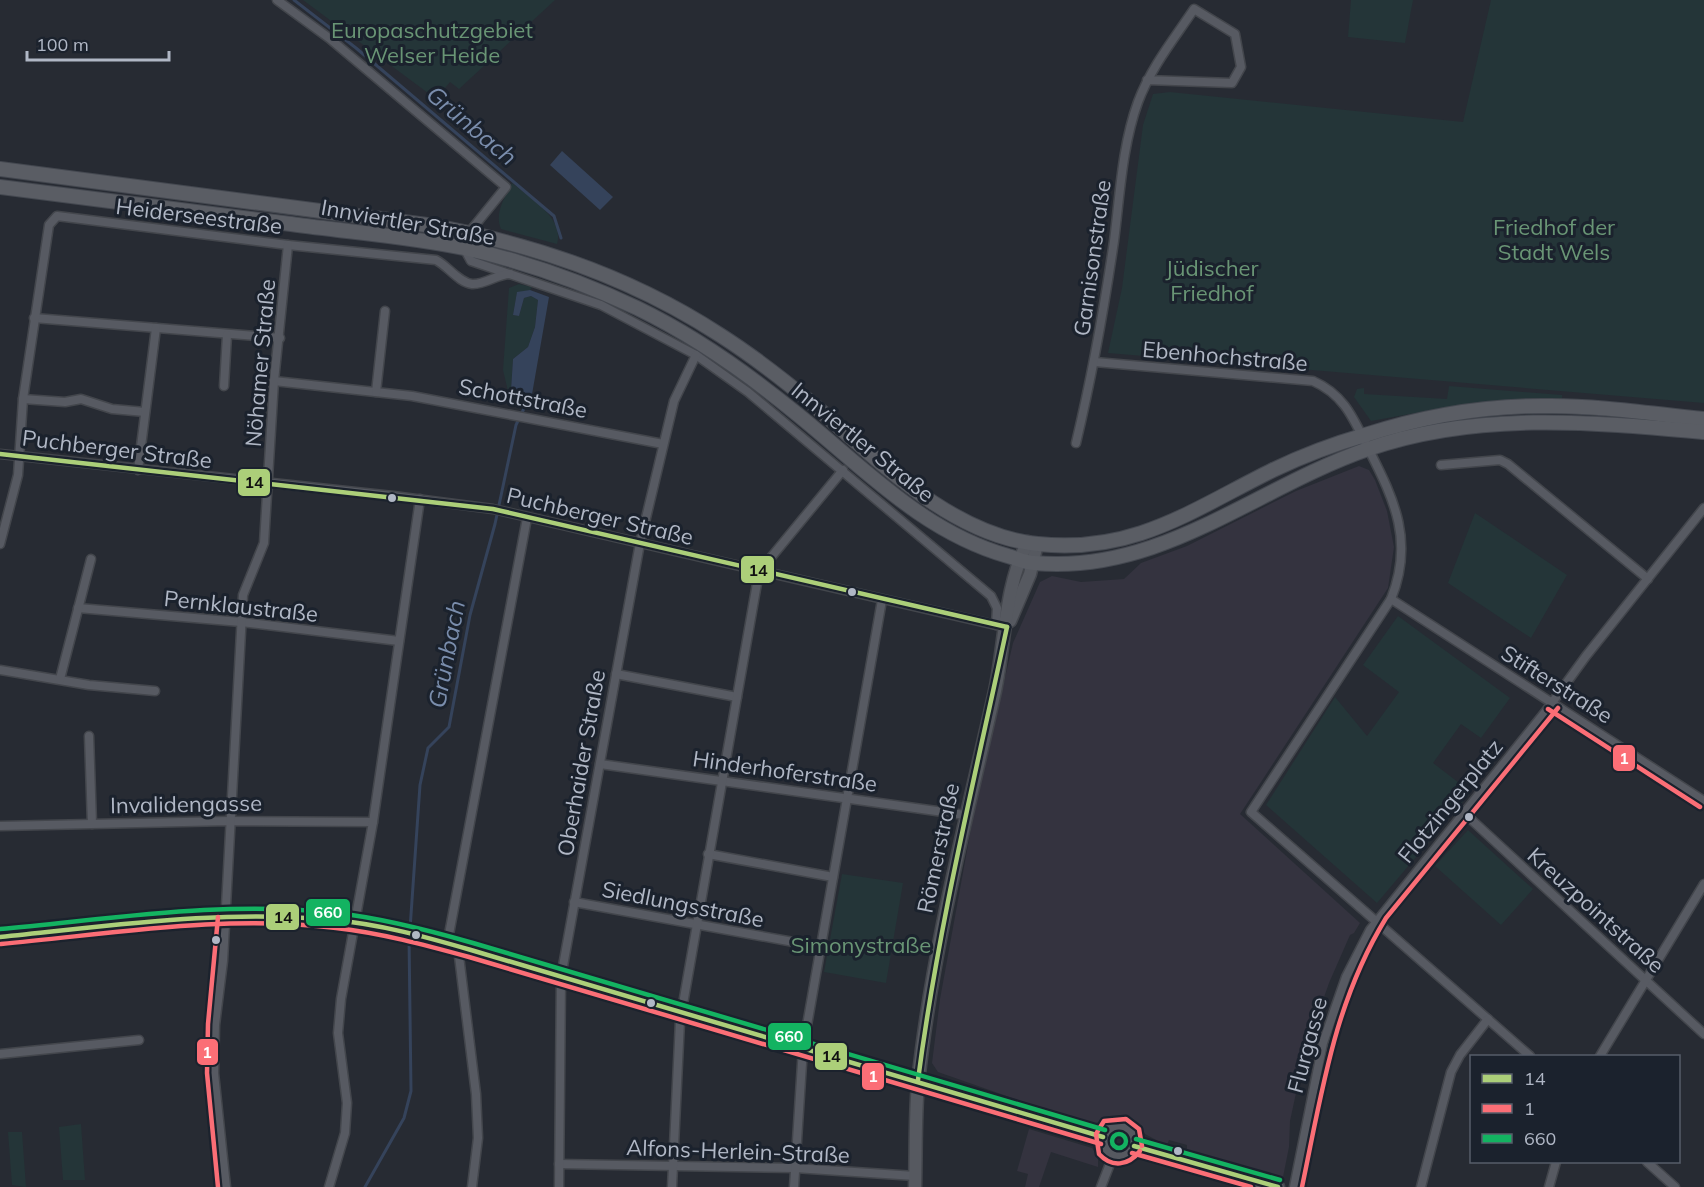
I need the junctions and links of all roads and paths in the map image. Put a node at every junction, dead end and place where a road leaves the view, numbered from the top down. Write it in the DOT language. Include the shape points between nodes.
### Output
graph roads {
  1 [pos="277,0"];
  2 [pos="1147,80"];
  3 [pos="0,170"];
  4 [pos="0,187"];
  5 [pos="468,232"];
  6 [pos="288,246"];
  7 [pos="464,248"];
  8 [pos="517,275"];
  9 [pos="385,311"];
  10 [pos="34,318"];
  11 [pos="156,328"];
  12 [pos="227,335"];
  13 [pos="280,338"];
  14 [pos="696,355"];
  15 [pos="1095,362"];
  16 [pos="274,381"];
  17 [pos="224,386"];
  18 [pos="376,393"];
  19 [pos="23,399"];
  20 [pos="145,412"];
  21 [pos="1704,418"];
  22 [pos="1704,432"];
  23 [pos="1362,435"];
  24 [pos="1076,442"];
  25 [pos="663,444"];
  26 [pos="1368,448"];
  27 [pos="0,454"];
  28 [pos="19,455"];
  29 [pos="1441,465"];
  30 [pos="138,470"];
  31 [pos="843,470"];
  32 [pos="268,484"];
  33 [pos="420,499"];
  34 [pos="1704,507"];
  35 [pos="527,518"];
  36 [pos="640,543"];
  37 [pos="1032,543"];
  38 [pos="0,544"];
  39 [pos="91,559"];
  40 [pos="1018,559"];
  41 [pos="1033,563"];
  42 [pos="759,572"];
  43 [pos="1648,579"];
  44 [pos="1391,599"];
  45 [pos="882,600"];
  46 [pos="78,608"];
  47 [pos="241,622"];
  48 [pos="1002,626"];
  49 [pos="399,641"];
  50 [pos="0,670"];
  51 [pos="616,675"];
  52 [pos="60,679"];
  53 [pos="155,691"];
  54 [pos="737,696"];
  55 [pos="1552,703"];
  56 [pos="89,736"];
  57 [pos="600,764"];
  58 [pos="723,780"];
  59 [pos="847,799"];
  60 [pos="1704,801"];
  61 [pos="1463,812"];
  62 [pos="965,815"];
  63 [pos="229,821"];
  64 [pos="373,822"];
  65 [pos="92,824"];
  66 [pos="0,826"];
  67 [pos="708,854"];
  68 [pos="833,877"];
  69 [pos="1704,884"];
  70 [pos="574,902"];
  71 [pos="225,918"];
  72 [pos="1376,921"];
  73 [pos="356,923"];
  74 [pos="697,925"];
  75 [pos="0,937"];
  76 [pos="453,947"];
  77 [pos="821,947"];
  78 [pos="561,977"];
  79 [pos="1646,979"];
  80 [pos="682,1012"];
  81 [pos="1488,1019"];
  82 [pos="1704,1034"];
  83 [pos="139,1040"];
  84 [pos="802,1048"];
  85 [pos="0,1054"];
  86 [pos="1529,1055"];
  87 [pos="1601,1055"];
  88 [pos="918,1080"];
  89 [pos="1103,1137"];
  90 [pos="1134,1146"];
  91 [pos="1113,1156"];
  92 [pos="1555,1163"];
  93 [pos="1649,1163"];
  94 [pos="559,1164"];
  95 [pos="673,1166"];
  96 [pos="795,1168"];
  97 [pos="915,1182"];
  98 [pos="225,1187"];
  99 [pos="329,1187"];
  100 [pos="472,1187"];
  101 [pos="559,1187"];
  102 [pos="672,1187"];
  103 [pos="794,1187"];
  104 [pos="1101,1187"];
  105 [pos="1278,1187"];
  106 [pos="1294,1187"];
  107 [pos="1421,1187"];
  108 [pos="1549,1187"];
  109 [pos="1675,1187"];
  1 -- 5 [label="street" via="329,38 506,187"];
  2 -- 2 [label="street, Garnisonstraße" via="1232,83 1241,67 1235,34 1194,9"];
  2 -- 15 [label="street, Garnisonstraße" via="1128,139"];
  3 -- 5 [label="main road, Innviertler Straße"];
  4 -- 7 [label="main road, Innviertler Straße"];
  5 -- 7 [label="street"];
  5 -- 37 [label="main road, Innviertler Straße" via="585,267 690,316 782,379 935,504 976,526"];
  6 -- 8 [label="street, Heiderseestraße" via="436,260 473,284 506,274"];
  6 -- 10 [label="street, Heiderseestraße" via="57,216 49,225"];
  6 -- 13 [label="street, Nöhamer Straße"];
  7 -- 8 [label="street" via="471,261"];
  7 -- 40 [label="main road, Innviertler Straße" via="590,288 682,332 778,399 926,520 980,549"];
  8 -- 14 [label="street" via="601,304"];
  9 -- 18 [label="street"];
  10 -- 11 [label="street"];
  10 -- 19 [label="street"];
  11 -- 12 [label="street"];
  11 -- 20 [label="street"];
  12 -- 13 [label="street"];
  12 -- 17 [label="street"];
  13 -- 16 [label="street, Nöhamer Straße"];
  14 -- 25 [label="street, Oberhaider Straße" via="674,401"];
  14 -- 31 [label="street"];
  15 -- 23 [label="street, Ebenhochstraße" via="1313,381 1342,399"];
  15 -- 24 [label="street, Garnisonstraße"];
  16 -- 18 [label="street, Schottstraße"];
  16 -- 32 [label="street, Nöhamer Straße"];
  18 -- 25 [label="street, Schottstraße"];
  19 -- 20 [label="street" via="81,399"];
  19 -- 28 [label="street"];
  20 -- 30 [label="street"];
  21 -- 23 [label="main road, Innviertler Straße" via="1518,406 1457,413"];
  22 -- 26 [label="main road, Innviertler Straße" via="1538,422 1483,425"];
  23 -- 26 [label="street, Ebenhochstraße"];
  23 -- 37 [label="main road, Innviertler Straße" via="1276,469 1185,518 1149,531 1102,543"];
  25 -- 36 [label="street, Oberhaider Straße"];
  26 -- 41 [label="main road, Innviertler Straße" via="1155,548 1106,561"];
  26 -- 44 [label="street, Ebenhochstraße" via="1389,488 1402,538"];
  27 -- 28 [label="street, Puchberger Straße"];
  28 -- 30 [label="street, Puchberger Straße"];
  28 -- 38 [label="street" via="18,475"];
  29 -- 43 [label="street" via="1500,460 1508,464"];
  30 -- 32 [label="street, Puchberger Straße"];
  31 -- 42 [label="street"];
  31 -- 48 [label="street" via="991,596"];
  32 -- 33 [label="street, Puchberger Straße"];
  32 -- 47 [label="street, Nöhamer Straße" via="264,543 243,595"];
  33 -- 35 [label="street, Puchberger Straße"];
  33 -- 49 [label="street"];
  34 -- 43 [label="street, Flotzingerplatz"];
  35 -- 36 [label="street, Puchberger Straße"];
  35 -- 76 [label="street"];
  36 -- 42 [label="street, Puchberger Straße"];
  36 -- 51 [label="street, Oberhaider Straße"];
  37 -- 40 [label="main road, Römerstraße"];
  37 -- 41 [label="main road, Römerstraße"];
  39 -- 46 [label="street"];
  40 -- 41 [label="main road, Innviertler Straße"];
  40 -- 48 [label="main road, Römerstraße"];
  41 -- 48 [label="main road, Römerstraße" via="1020,601"];
  42 -- 45 [label="street, Puchberger Straße"];
  42 -- 54 [label="street"];
  43 -- 55 [label="street, Flotzingerplatz"];
  44 -- 55 [label="street, Stifterstraße"];
  44 -- 72 [label="street" via="1251,812"];
  45 -- 48 [label="street, Puchberger Straße"];
  45 -- 59 [label="street"];
  46 -- 47 [label="street, Pernklaustraße"];
  46 -- 52 [label="street"];
  47 -- 49 [label="street, Pernklaustraße"];
  47 -- 63 [label="street, Nöhamer Straße"];
  48 -- 62 [label="main road, Römerstraße" via="995,690"];
  49 -- 64 [label="street"];
  50 -- 52 [label="street"];
  51 -- 54 [label="street"];
  51 -- 57 [label="street, Oberhaider Straße"];
  52 -- 53 [label="street"];
  54 -- 58 [label="street"];
  55 -- 60 [label="street, Stifterstraße"];
  55 -- 61 [label="street, Flotzingerplatz"];
  56 -- 65 [label="street"];
  57 -- 58 [label="street, Hinderhoferstraße"];
  57 -- 70 [label="street, Oberhaider Straße"];
  58 -- 59 [label="street, Hinderhoferstraße"];
  58 -- 67 [label="street"];
  59 -- 62 [label="street, Hinderhoferstraße"];
  59 -- 68 [label="street"];
  61 -- 72 [label="street, Flotzingerplatz"];
  61 -- 79 [label="street, Kreuzpointstraße"];
  62 -- 88 [label="main road, Römerstraße" via="928,1004"];
  63 -- 64 [label="street, Invalidengasse"];
  63 -- 65 [label="street, Invalidengasse"];
  63 -- 71 [label="street, Nöhamer Straße"];
  64 -- 73 [label="street"];
  65 -- 66 [label="street, Invalidengasse"];
  67 -- 68 [label="street"];
  67 -- 74 [label="street"];
  68 -- 77 [label="street"];
  69 -- 79 [label="street"];
  70 -- 74 [label="street, Siedlungsstraße"];
  70 -- 78 [label="street, Oberhaider Straße"];
  71 -- 73 [label="main road" via="300,917"];
  71 -- 75 [label="main road"];
  71 -- 98 [label="street, Nöhamer Straße" via="214,1025 214,1073"];
  72 -- 81 [label="street"];
  72 -- 106 [label="street, Flurgasse" via="1346,976 1334,1008 1311,1093"];
  73 -- 76 [label="main road"];
  73 -- 99 [label="street" via="338,1033 347,1103 345,1133"];
  74 -- 77 [label="street, Siedlungsstraße"];
  74 -- 80 [label="street"];
  76 -- 78 [label="main road"];
  76 -- 100 [label="street" via="476,1094 478,1138"];
  77 -- 84 [label="street"];
  78 -- 80 [label="main road"];
  78 -- 94 [label="street, Oberhaider Straße"];
  79 -- 82 [label="street, Kreuzpointstraße"];
  79 -- 87 [label="street"];
  80 -- 84 [label="main road"];
  80 -- 95 [label="street"];
  81 -- 86 [label="street"];
  81 -- 107 [label="street" via="1451,1072"];
  83 -- 85 [label="street"];
  84 -- 88 [label="main road"];
  84 -- 96 [label="street"];
  88 -- 89 [label="main road"];
  88 -- 97 [label="main road, Römerstraße"];
  89 -- 90 [label="main road" via="1108,1128 1124,1126 1134,1137"];
  89 -- 91 [label="main road" via="1106,1151"];
  90 -- 91 [label="main road" via="1130,1153"];
  90 -- 105 [label="main road"];
  91 -- 104 [label="street"];
  92 -- 108 [label="street"];
  93 -- 109 [label="street"];
  94 -- 95 [label="street, Alfons-Herlein-Straße"];
  94 -- 101 [label="street, Oberhaider Straße"];
  95 -- 96 [label="street, Alfons-Herlein-Straße"];
  95 -- 102 [label="street"];
  96 -- 97 [label="street, Alfons-Herlein-Straße"];
  96 -- 103 [label="street"];
}
